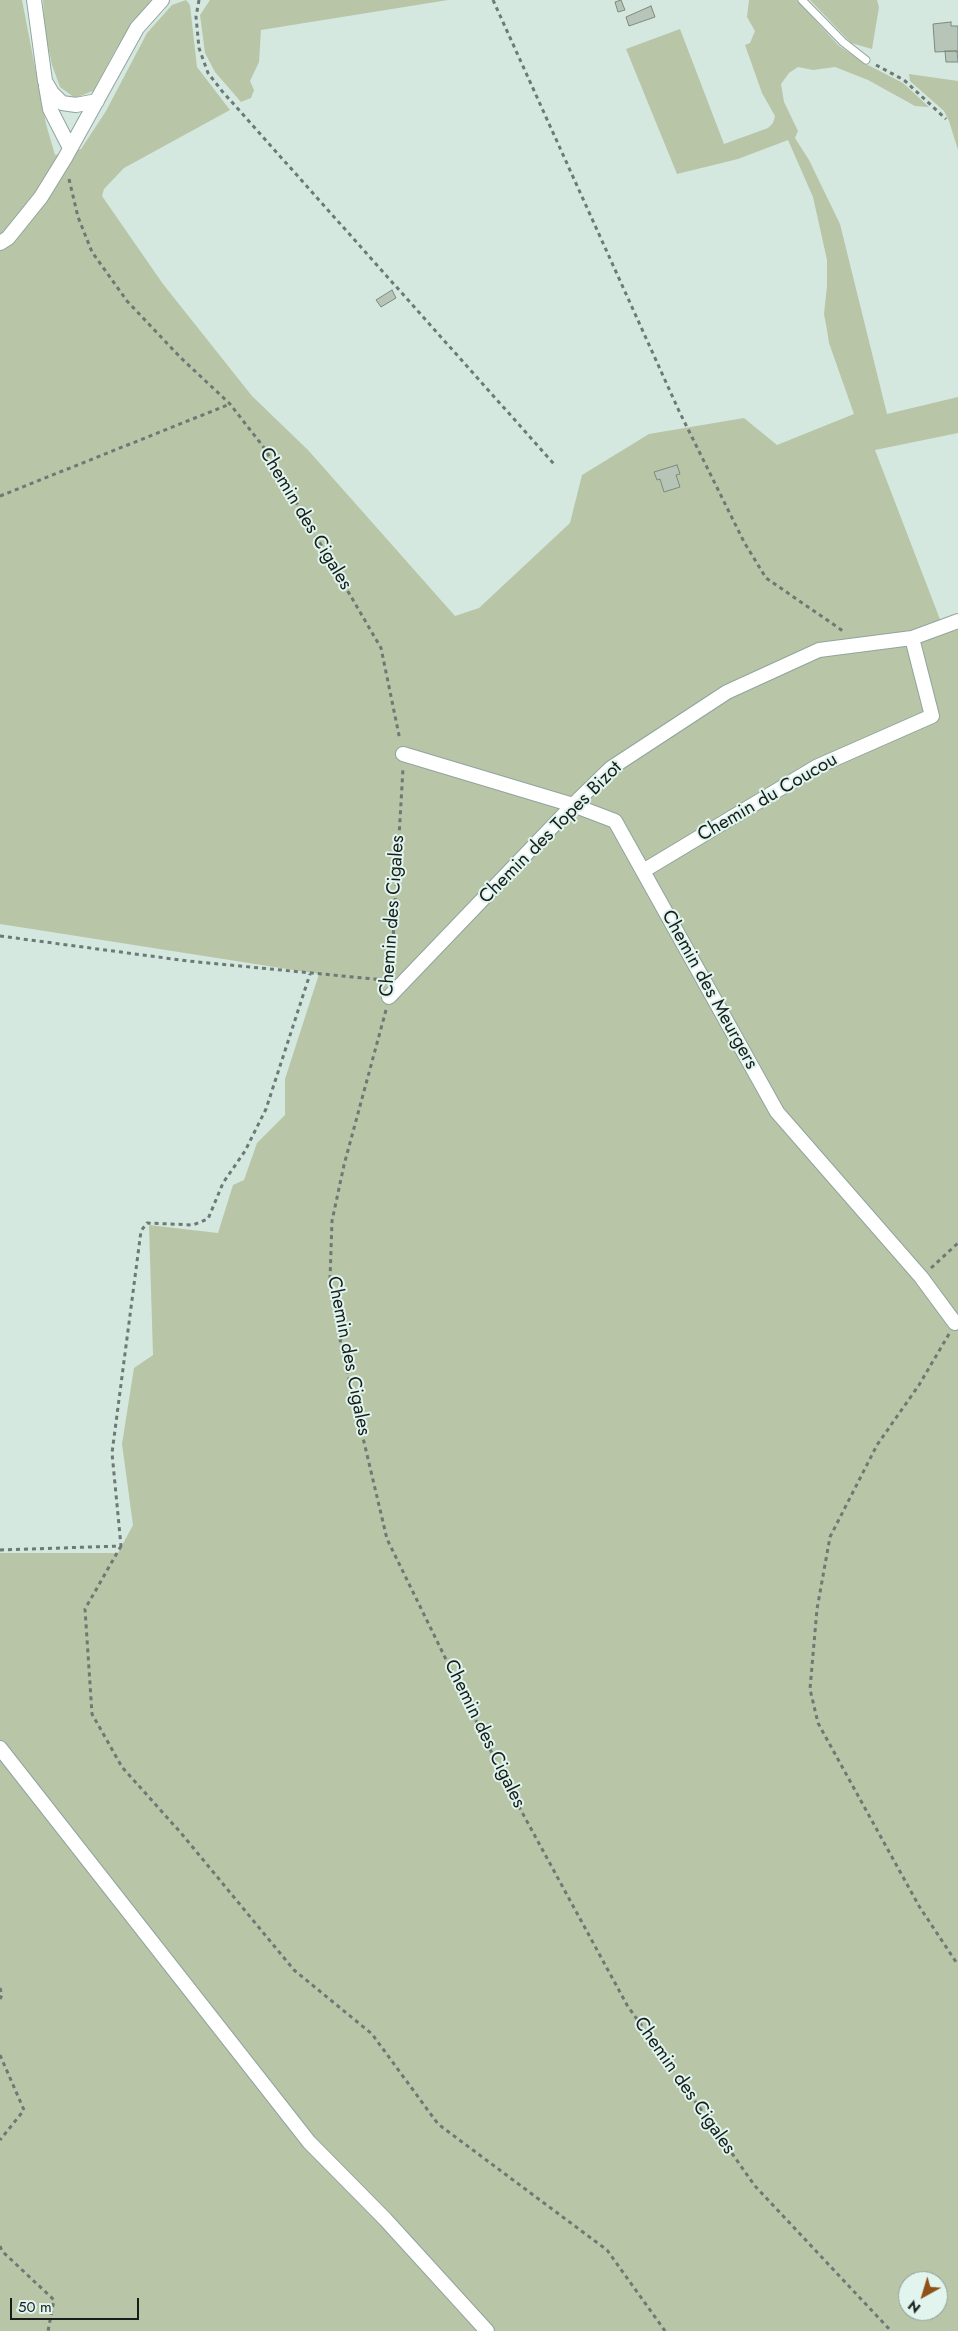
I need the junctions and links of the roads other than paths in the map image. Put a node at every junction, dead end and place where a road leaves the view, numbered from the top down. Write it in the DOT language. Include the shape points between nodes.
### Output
graph roads {
  1 [pos="34,0"];
  2 [pos="162,0"];
  3 [pos="802,0"];
  4 [pos="866,60"];
  5 [pos="45,81"];
  6 [pos="97,101"];
  7 [pos="68,153"];
  8 [pos="0,243"];
  9 [pos="958,622"];
  10 [pos="912,638"];
  11 [pos="403,754"];
  12 [pos="573,805"];
  13 [pos="643,871"];
  14 [pos="389,997"];
  15 [pos="955,1323"];
  16 [pos="0,1748"];
  17 [pos="487,2331"];
  1 -- 5 [label="street"];
  2 -- 6 [label="street" via="136,28"];
  3 -- 4 [label="lane" via="843,42"];
  5 -- 6 [label="street" via="62,103 76,105"];
  5 -- 7 [label="street" via="50,108"];
  6 -- 7 [label="street"];
  7 -- 8 [label="street" via="41,197 8,238"];
  9 -- 10 [label="street, Chemin des Topes Bizot"];
  10 -- 12 [label="street, Chemin des Topes Bizot" via="819,650 727,692 611,768"];
  10 -- 13 [label="street, Chemin du Coucou" via="932,716 816,767"];
  11 -- 12 [label="street, Chemin des Meurgers"];
  12 -- 13 [label="street, Chemin des Meurgers" via="615,821"];
  12 -- 14 [label="street, Chemin des Topes Bizot"];
  13 -- 15 [label="street, Chemin des Meurgers" via="777,1112 921,1277"];
  16 -- 17 [label="street" via="309,2142 385,2219"];
}
